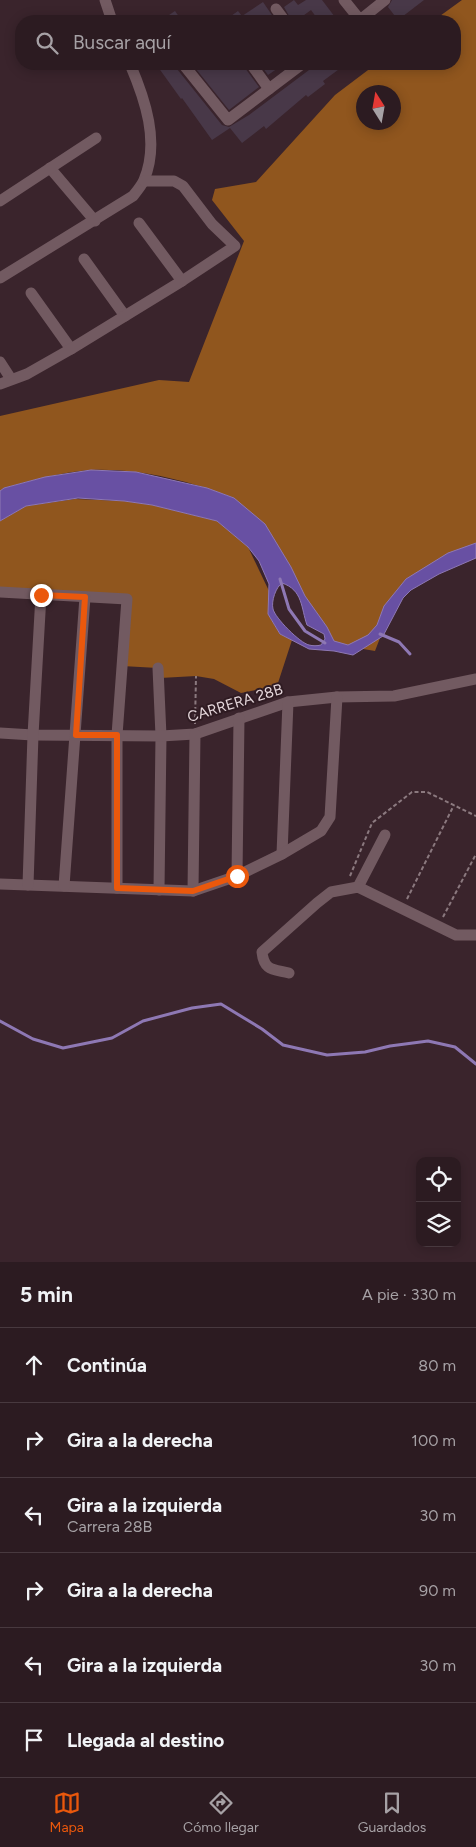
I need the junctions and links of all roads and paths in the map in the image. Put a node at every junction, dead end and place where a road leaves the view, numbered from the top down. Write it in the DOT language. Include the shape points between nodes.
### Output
graph roads {
  1 [pos="101,0"];
  2 [pos="344,0"];
  3 [pos="385,0"];
  4 [pos="276,9"];
  5 [pos="108,11"];
  6 [pos="280,15"];
  7 [pos="355,15"];
  8 [pos="366,15"];
  9 [pos="133,70"];
  10 [pos="188,70"];
  11 [pos="255,70"];
  12 [pos="294,70"];
  13 [pos="269,89"];
  14 [pos="96,138"];
  15 [pos="50,168"];
  16 [pos="144,181"];
  17 [pos="0,201"];
  18 [pos="95,221"];
  19 [pos="139,223"];
  20 [pos="84,259"];
  21 [pos="0,278"];
  22 [pos="182,282"];
  23 [pos="32,293"];
  24 [pos="125,316"];
  25 [pos="71,349"];
  26 [pos="0,362"];
  27 [pos="6,381"];
  28 [pos="0,592"];
  29 [pos="41,595"];
  30 [pos="85,597"];
  31 [pos="158,668"];
  32 [pos="196,676"];
  33 [pos="476,679"];
  34 [pos="337,697"];
  35 [pos="288,702"];
  36 [pos="239,718"];
  37 [pos="0,733"];
  38 [pos="194,734"];
  39 [pos="33,735"];
  40 [pos="76,735"];
  41 [pos="117,735"];
  42 [pos="161,736"];
  43 [pos="454,805"];
  44 [pos="476,816"];
  45 [pos="385,834"];
  46 [pos="282,854"];
  47 [pos="476,854"];
  48 [pos="237,876"];
  49 [pos="0,884"];
  50 [pos="28,884"];
  51 [pos="64,886"];
  52 [pos="358,887"];
  53 [pos="117,888"];
  54 [pos="159,890"];
  55 [pos="345,890"];
  56 [pos="193,891"];
  57 [pos="402,908"];
  58 [pos="439,926"];
  59 [pos="476,935"];
  60 [pos="289,973"];
  1 -- 5 [label="street"];
  2 -- 7 [label="street"];
  3 -- 8 [label="street"];
  4 -- 6 [label="street"];
  9 -- 16 [label="street" via="148,115 150,159"];
  10 -- 13 [label="street" via="228,120"];
  11 -- 13 [label="street"];
  12 -- 13 [label="street"];
  14 -- 15 [label="street"];
  15 -- 17 [label="street"];
  15 -- 18 [label="street"];
  16 -- 18 [label="street" via="133,196"];
  16 -- 22 [label="street" via="174,181 183,186 212,224 235,246"];
  18 -- 21 [label="street"];
  19 -- 22 [label="street"];
  20 -- 24 [label="street"];
  22 -- 24 [label="street"];
  23 -- 25 [label="street"];
  24 -- 25 [label="street"];
  25 -- 27 [label="street" via="27,374"];
  26 -- 27 [label="street"];
  28 -- 29 [label="street"];
  29 -- 30 [label="street"];
  29 -- 39 [label="street"];
  30 -- 40 [label="street"];
  30 -- 41 [label="street" via="127,599"];
  31 -- 42 [label="street"];
  32 -- 38 [label="path"];
  33 -- 34 [label="street, CARRERA 28B" via="394,696"];
  34 -- 35 [label="street, CARRERA 28B"];
  34 -- 46 [label="street" via="330,817 321,831"];
  35 -- 36 [label="street, CARRERA 28B"];
  35 -- 46 [label="street"];
  36 -- 38 [label="street, CARRERA 28B"];
  36 -- 48 [label="street"];
  37 -- 39 [label="street, CARRERA 28B"];
  38 -- 42 [label="street, CARRERA 28B"];
  38 -- 56 [label="street"];
  39 -- 40 [label="street, CARRERA 28B"];
  39 -- 50 [label="street"];
  40 -- 41 [label="street, CARRERA 28B"];
  40 -- 51 [label="street"];
  41 -- 42 [label="street, CARRERA 28B"];
  41 -- 53 [label="street"];
  42 -- 54 [label="street"];
  43 -- 44 [label="path"];
  43 -- 55 [label="path" via="427,792 412,792 372,823"];
  43 -- 57 [label="path"];
  45 -- 52 [label="street"];
  46 -- 48 [label="street"];
  47 -- 58 [label="path"];
  48 -- 56 [label="street"];
  49 -- 50 [label="street"];
  50 -- 51 [label="street"];
  51 -- 53 [label="street"];
  52 -- 55 [label="street"];
  52 -- 57 [label="street"];
  53 -- 54 [label="street"];
  54 -- 56 [label="street"];
  55 -- 60 [label="street" via="331,892 262,952 266,967"];
  57 -- 58 [label="street"];
  58 -- 59 [label="street" via="456,935"];
}
